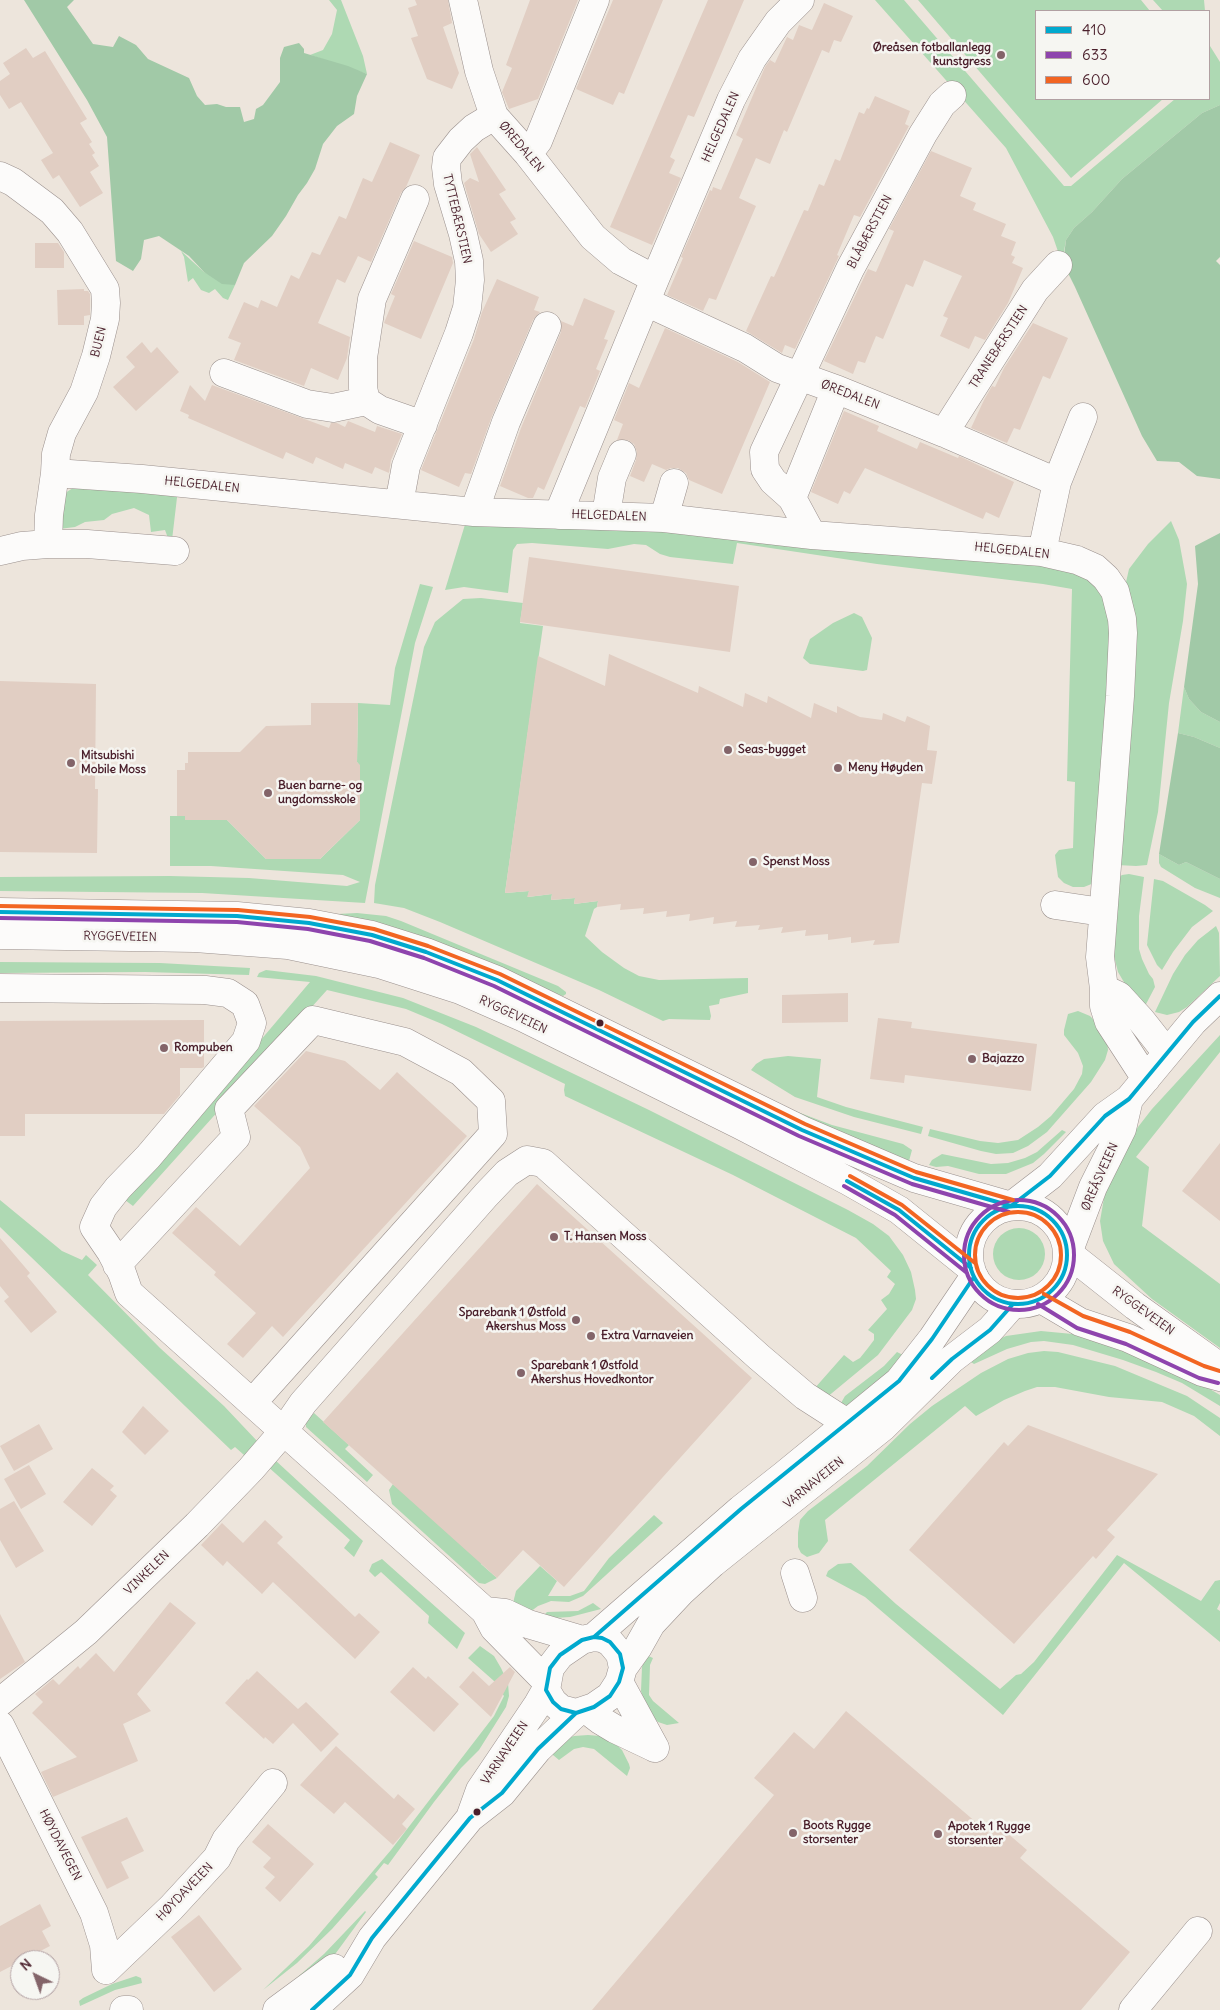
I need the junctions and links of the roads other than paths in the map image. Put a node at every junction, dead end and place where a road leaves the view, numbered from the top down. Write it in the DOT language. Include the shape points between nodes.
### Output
graph roads {
  1 [pos="463,0"];
  2 [pos="595,0"];
  3 [pos="800,0"];
  4 [pos="952,94"];
  5 [pos="494,116"];
  6 [pos="528,154"];
  7 [pos="0,176"];
  8 [pos="415,199"];
  9 [pos="1058,265"];
  10 [pos="650,291"];
  11 [pos="547,326"];
  12 [pos="224,373"];
  13 [pos="801,376"];
  14 [pos="838,390"];
  15 [pos="366,401"];
  16 [pos="1083,417"];
  17 [pos="423,425"];
  18 [pos="944,433"];
  19 [pos="622,454"];
  20 [pos="55,473"];
  21 [pos="1057,482"];
  22 [pos="674,483"];
  23 [pos="792,498"];
  24 [pos="399,504"];
  25 [pos="474,512"];
  26 [pos="558,514"];
  27 [pos="606,515"];
  28 [pos="664,518"];
  29 [pos="812,534"];
  30 [pos="48,544"];
  31 [pos="0,551"];
  32 [pos="176,551"];
  33 [pos="1042,552"];
  34 [pos="1055,905"];
  35 [pos="0,912"];
  36 [pos="1102,912"];
  37 [pos="0,935"];
  38 [pos="0,988"];
  39 [pos="1104,989"];
  40 [pos="1220,996"];
  41 [pos="1167,1053"];
  42 [pos="1138,1089"];
  43 [pos="1010,1206"];
  44 [pos="1068,1253"];
  45 [pos="117,1265"];
  46 [pos="972,1272"];
  47 [pos="1041,1299"];
  48 [pos="1013,1304"];
  49 [pos="1220,1367"];
  50 [pos="1220,1377"];
  51 [pos="252,1403"];
  52 [pos="847,1424"];
  53 [pos="283,1432"];
  54 [pos="485,1611"];
  55 [pos="588,1639"];
  56 [pos="621,1675"];
  57 [pos="546,1686"];
  58 [pos="0,1702"];
  59 [pos="581,1711"];
  60 [pos="0,1725"];
  61 [pos="273,1783"];
  62 [pos="470,1818"];
  63 [pos="1198,1931"];
  64 [pos="372,1938"];
  65 [pos="106,1970"];
  66 [pos="277,2010"];
  67 [pos="312,2010"];
  68 [pos="1133,2010"];
  1 -- 5 [label="street, ØREDALEN" via="479,71"];
  2 -- 6 [label="street" via="538,141"];
  3 -- 10 [label="street, HELGEDALEN" via="778,22 752,59 731,100"];
  4 -- 13 [label="street, BLÅBÆRSTIEN" via="923,134 850,269"];
  5 -- 6 [label="street, ØREDALEN"];
  5 -- 17 [label="street, TYTTEBÆRSTIEN" via="460,140 447,158 448,184 463,234 470,280 460,332"];
  6 -- 10 [label="street, ØREDALEN" via="593,237"];
  7 -- 20 [label="street, BUEN" via="52,211 70,232 105,289 105,319 96,356 84,392 62,433"];
  8 -- 15 [label="street" via="372,299 363,358"];
  9 -- 18 [label="street, TRANEBÆRSTIEN" via="1035,290"];
  10 -- 13 [label="street, ØREDALEN" via="777,368"];
  10 -- 26 [label="street, HELGEDALEN"];
  11 -- 25 [label="street" via="506,422"];
  12 -- 15 [label="street" via="306,404 332,408"];
  13 -- 14 [label="street, ØREDALEN"];
  13 -- 23 [label="street, BLÅBÆRSTIEN" via="764,452 765,469"];
  14 -- 18 [label="street, ØREDALEN"];
  14 -- 23 [label="street"];
  15 -- 17 [label="street" via="380,410"];
  16 -- 21 [label="street"];
  17 -- 24 [label="street, TYTTEBÆRSTIEN" via="406,466"];
  18 -- 21 [label="street, ØREDALEN"];
  19 -- 27 [label="street" via="612,478"];
  20 -- 24 [label="street, HELGEDALEN"];
  20 -- 30 [label="street, BUEN"];
  21 -- 33 [label="street"];
  22 -- 28 [label="street"];
  23 -- 29 [label="street, BLÅBÆRSTIEN"];
  24 -- 25 [label="street, HELGEDALEN"];
  25 -- 26 [label="street, HELGEDALEN"];
  26 -- 27 [label="street, HELGEDALEN"];
  27 -- 28 [label="street, HELGEDALEN"];
  28 -- 29 [label="street, HELGEDALEN"];
  29 -- 33 [label="street, HELGEDALEN"];
  30 -- 31 [label="street"];
  30 -- 32 [label="street"];
  33 -- 36 [label="street, HELGEDALEN" via="1095,568 1115,591 1122,620 1120,696"];
  34 -- 36 [label="street"];
  35 -- 43 [label="street, RYGGEVEIEN" via="237,916 309,923 372,935 496,980 802,1130 914,1178"];
  36 -- 39 [label="street, HELGEDALEN" via="1100,957"];
  37 -- 46 [label="street, RYGGEVEIEN" via="195,938 288,945 379,964 460,990 524,1018 848,1181 899,1210"];
  38 -- 45 [label="street" via="205,990 228,994 245,1004 252,1023 246,1041 103,1207 94,1227"];
  39 -- 41 [label="street" via="1119,996"];
  39 -- 42 [label="street, HELGEDALEN" via="1104,1006 1109,1022"];
  40 -- 41 [label="street, ØREÅSVEIEN"];
  41 -- 42 [label="street, ØREÅSVEIEN"];
  42 -- 43 [label="street, ØREÅSVEIEN" via="1105,1116 1050,1176"];
  42 -- 44 [label="street, ØREÅSVEIEN"];
  43 -- 44 [label="street" via="1027,1206 1043,1212 1065,1237"];
  43 -- 46 [label="street" via="995,1212 977,1229 969,1252"];
  44 -- 47 [label="street" via="1061,1280"];
  44 -- 49 [label="street, RYGGEVEIEN"];
  45 -- 51 [label="street" via="129,1293"];
  45 -- 51 [label="street" via="236,1137 229,1110 312,1020 405,1042 460,1072 491,1102 493,1134"];
  46 -- 48 [label="street" via="990,1296"];
  46 -- 52 [label="street, VARNAVEIEN" via="932,1339 899,1381"];
  47 -- 48 [label="street"];
  47 -- 50 [label="street, RYGGEVEIEN" via="1080,1322 1128,1338"];
  48 -- 56 [label="street, VARNAVEIEN" via="990,1330 952,1359 882,1427 681,1592 651,1624"];
  51 -- 53 [label="street"];
  52 -- 53 [label="street, VINKELEN" via="805,1396 759,1357 543,1164 527,1160 507,1173 479,1203 303,1403"];
  52 -- 55 [label="street, VARNAVEIEN" via="740,1509"];
  53 -- 54 [label="street"];
  53 -- 58 [label="street, VINKELEN" via="251,1469 86,1632"];
  54 -- 55 [label="street" via="506,1613 528,1624"];
  54 -- 57 [label="street" via="494,1628"];
  55 -- 56 [label="street" via="602,1638 610,1642 620,1654"];
  55 -- 57 [label="street, VARNAVEIEN" via="560,1655 550,1668"];
  56 -- 59 [label="street, VARNAVEIEN" via="610,1696"];
  56 -- 59 [label="street" via="655,1748"];
  57 -- 59 [label="street" via="553,1702 561,1709"];
  57 -- 62 [label="street, VARNAVEIEN" via="538,1704 480,1790"];
  59 -- 62 [label="street, VARNAVEIEN" via="538,1749 502,1793"];
  60 -- 65 [label="street, HØYDAVEGEN" via="94,1914 104,1945"];
  61 -- 65 [label="street, HØYDAVEIEN" via="226,1840 217,1858 171,1908"];
  62 -- 64 [label="street, VARNAVEIEN"];
  63 -- 68 [label="street"];
  64 -- 66 [label="street, VARNAVEIEN"];
  64 -- 67 [label="street, VARNAVEIEN" via="350,1975"];
}
